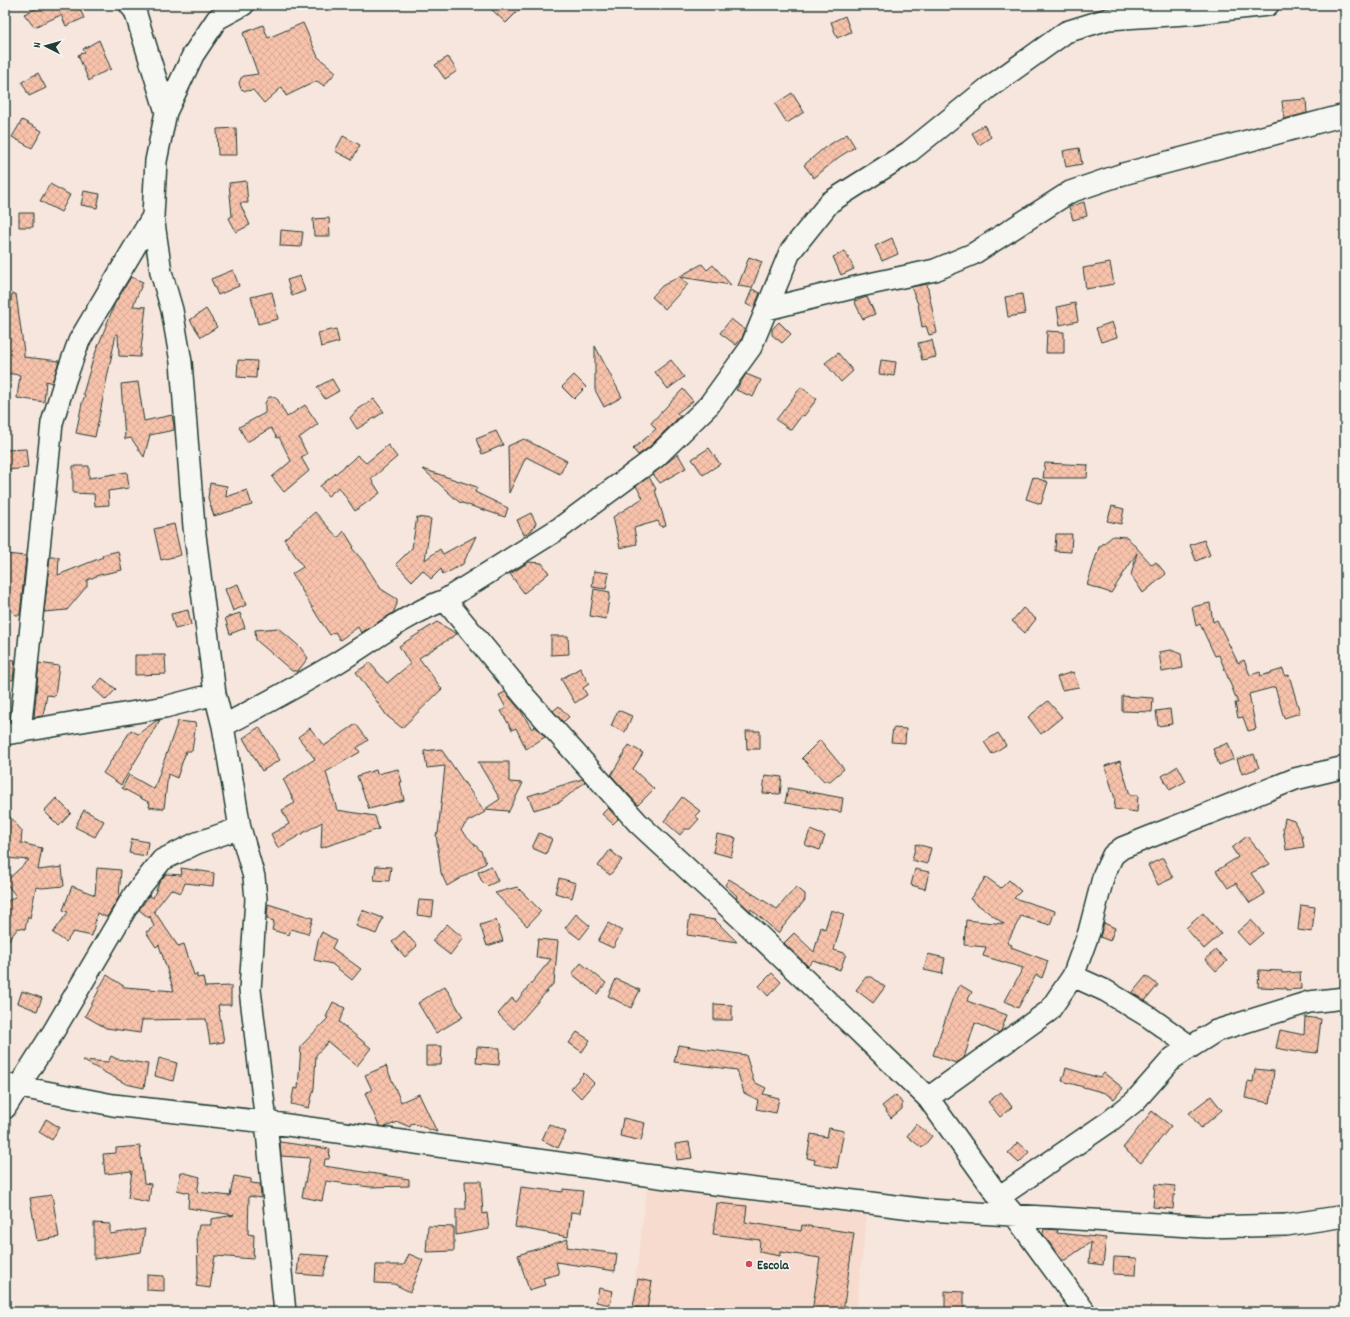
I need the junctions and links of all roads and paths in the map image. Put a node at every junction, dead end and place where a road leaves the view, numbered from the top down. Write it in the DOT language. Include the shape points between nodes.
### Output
graph roads {
  1 [pos="243,5"];
  2 [pos="1268,5"];
  3 [pos="133,7"];
  4 [pos="166,112"];
  5 [pos="1345,115"];
  6 [pos="152,216"];
  7 [pos="767,309"];
  8 [pos="445,600"];
  9 [pos="215,694"];
  10 [pos="223,726"];
  11 [pos="12,733"];
  12 [pos="1345,768"];
  13 [pos="240,828"];
  14 [pos="1073,976"];
  15 [pos="1345,998"];
  16 [pos="1191,1047"];
  17 [pos="12,1085"];
  18 [pos="928,1098"];
  19 [pos="5,1108"];
  20 [pos="266,1122"];
  21 [pos="999,1197"];
  22 [pos="1015,1216"];
  23 [pos="1345,1216"];
  24 [pos="285,1312"];
  25 [pos="1085,1312"];
  1 -- 4 [label="street" via="217,19 192,55"];
  2 -- 7 [label="street" via="1108,19 1066,32 988,88 910,152 830,202 790,252"];
  3 -- 4 [label="street"];
  4 -- 6 [label="street" via="156,161"];
  5 -- 7 [label="street" via="1123,174 1070,192 973,254 936,270"];
  6 -- 9 [label="street" via="161,272 172,310 181,362 194,527"];
  6 -- 11 [label="street" via="79,341 52,423"];
  7 -- 8 [label="street" via="751,347 709,405 656,457 560,528"];
  8 -- 10 [label="street" via="428,606 335,664"];
  8 -- 18 [label="street" via="525,697 638,823"];
  9 -- 10 [label="street"];
  9 -- 11 [label="street" via="166,707"];
  10 -- 13 [label="street"];
  12 -- 14 [label="street" via="1295,779 1122,848 1113,855 1104,874 1089,932"];
  13 -- 17 [label="street" via="197,843 162,860 134,895 52,1034"];
  13 -- 20 [label="street" via="254,877 256,899 250,990"];
  14 -- 16 [label="street" via="1106,991"];
  14 -- 18 [label="street" via="1049,1011"];
  15 -- 16 [label="street" via="1309,1002 1216,1031"];
  16 -- 21 [label="street" via="1173,1058 1135,1101 1110,1121"];
  17 -- 19 [label="street"];
  17 -- 20 [label="street" via="113,1105"];
  18 -- 21 [label="street"];
  20 -- 22 [label="street" via="674,1179 928,1210"];
  20 -- 24 [label="street"];
  21 -- 22 [label="street"];
  22 -- 23 [label="street" via="1206,1227 1286,1225"];
  22 -- 25 [label="street"];
}
